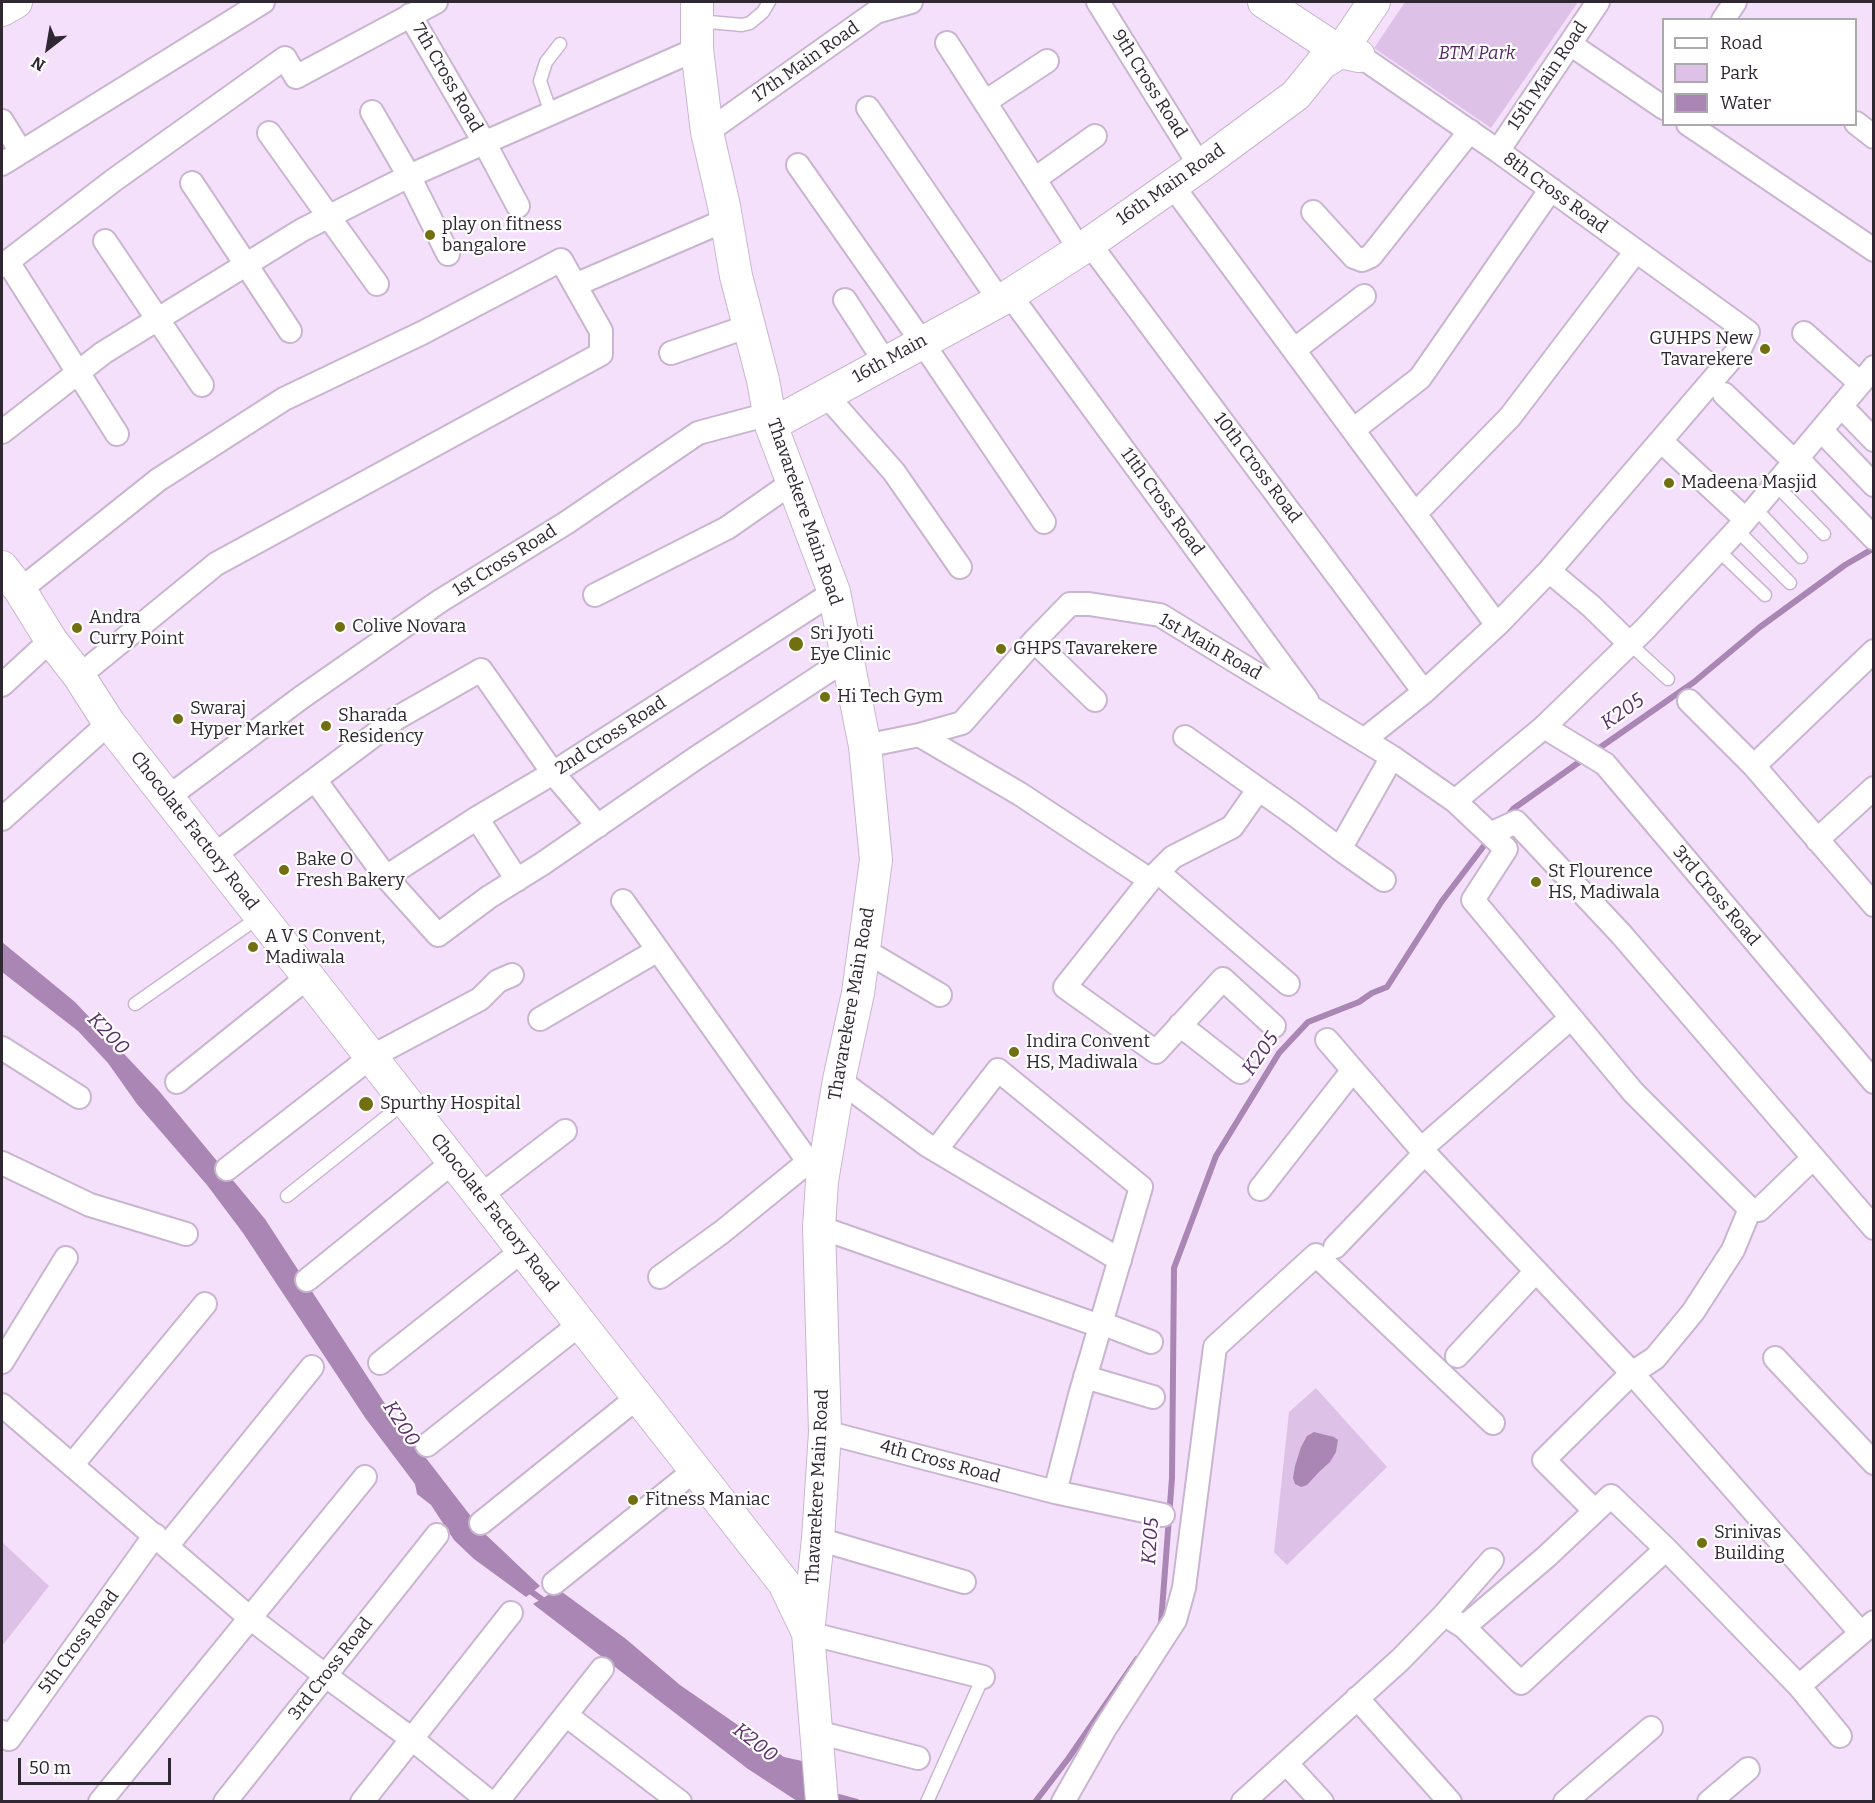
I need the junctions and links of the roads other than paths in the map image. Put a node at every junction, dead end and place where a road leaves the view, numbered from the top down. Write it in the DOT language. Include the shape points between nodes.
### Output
graph roads {
  1 [pos="16,2"];
  2 [pos="263,2"];
  3 [pos="436,2"];
  4 [pos="769,2"];
  5 [pos="911,2"];
  6 [pos="1098,2"];
  7 [pos="1264,2"];
  8 [pos="1295,2"];
  9 [pos="1353,2"];
  10 [pos="1374,2"];
  11 [pos="1598,2"];
  12 [pos="1735,2"];
  13 [pos="872,7"];
  14 [pos="2,10"];
  15 [pos="410,15"];
  16 [pos="1724,18"];
  17 [pos="697,24"];
  18 [pos="947,43"];
  19 [pos="560,44"];
  20 [pos="1570,44"];
  21 [pos="1339,47"];
  22 [pos="1047,61"];
  23 [pos="985,102"];
  24 [pos="1662,107"];
  25 [pos="868,108"];
  26 [pos="372,112"];
  27 [pos="551,112"];
  28 [pos="2,121"];
  29 [pos="1857,124"];
  30 [pos="1691,126"];
  31 [pos="707,132"];
  32 [pos="1470,132"];
  33 [pos="269,133"];
  34 [pos="1095,136"];
  35 [pos="1874,137"];
  36 [pos="484,142"];
  37 [pos="1498,151"];
  38 [pos="21,152"];
  39 [pos="2,164"];
  40 [pos="798,165"];
  41 [pos="1200,166"];
  42 [pos="409,176"];
  43 [pos="1035,179"];
  44 [pos="192,183"];
  45 [pos="1172,185"];
  46 [pos="1551,189"];
  47 [pos="518,206"];
  48 [pos="1314,212"];
  49 [pos="329,216"];
  50 [pos="726,220"];
  51 [pos="105,241"];
  52 [pos="1085,246"];
  53 [pos="1874,250"];
  54 [pos="1636,251"];
  55 [pos="448,254"];
  56 [pos="5,264"];
  57 [pos="245,264"];
  58 [pos="377,284"];
  59 [pos="575,285"];
  60 [pos="1364,296"];
  61 [pos="1004,297"];
  62 [pos="845,300"];
  63 [pos="159,319"];
  64 [pos="749,326"];
  65 [pos="290,331"];
  66 [pos="1804,333"];
  67 [pos="922,342"];
  68 [pos="1294,350"];
  69 [pos="671,353"];
  70 [pos="885,363"];
  71 [pos="78,372"];
  72 [pos="1867,375"];
  73 [pos="202,385"];
  74 [pos="1724,394"];
  75 [pos="826,395"];
  76 [pos="1841,406"];
  77 [pos="770,420"];
  78 [pos="1353,430"];
  79 [pos="1821,430"];
  80 [pos="2,432"];
  81 [pos="117,434"];
  82 [pos="1874,440"];
  83 [pos="1661,441"];
  84 [pos="1796,459"];
  85 [pos="793,483"];
  86 [pos="1775,484"];
  87 [pos="1874,485"];
  88 [pos="1415,514"];
  89 [pos="1746,519"];
  90 [pos="1044,522"];
  91 [pos="1824,534"];
  92 [pos="1874,538"];
  93 [pos="1718,550"];
  94 [pos="1801,557"];
  95 [pos="960,567"];
  96 [pos="1549,571"];
  97 [pos="11,578"];
  98 [pos="1790,583"];
  99 [pos="834,591"];
  100 [pos="595,595"];
  101 [pos="1765,595"];
  102 [pos="1497,625"];
  103 [pos="51,640"];
  104 [pos="1034,641"];
  105 [pos="1630,644"];
  106 [pos="1874,651"];
  107 [pos="848,658"];
  108 [pos="79,676"];
  109 [pos="1668,679"];
  110 [pos="2,685"];
  111 [pos="1424,693"];
  112 [pos="1095,700"];
  113 [pos="1689,701"];
  114 [pos="1314,709"];
  115 [pos="109,723"];
  116 [pos="1544,727"];
  117 [pos="919,735"];
  118 [pos="1185,737"];
  119 [pos="1365,739"];
  120 [pos="865,746"];
  121 [pos="1392,757"];
  122 [pos="1754,766"];
  123 [pos="553,773"];
  124 [pos="315,780"];
  125 [pos="1874,788"];
  126 [pos="1258,790"];
  127 [pos="167,798"];
  128 [pos="1455,801"];
  129 [pos="2,819"];
  130 [pos="477,819"];
  131 [pos="598,826"];
  132 [pos="1490,834"];
  133 [pos="1817,840"];
  134 [pos="1340,849"];
  135 [pos="213,856"];
  136 [pos="1154,876"];
  137 [pos="386,877"];
  138 [pos="517,880"];
  139 [pos="1384,880"];
  140 [pos="623,901"];
  141 [pos="1874,905"];
  142 [pos="260,916"];
  143 [pos="658,950"];
  144 [pos="864,950"];
  145 [pos="512,975"];
  146 [pos="308,977"];
  147 [pos="1288,984"];
  148 [pos="940,995"];
  149 [pos="135,1004"];
  150 [pos="1571,1018"];
  151 [pos="540,1019"];
  152 [pos="1180,1025"];
  153 [pos="1274,1026"];
  154 [pos="1327,1040"];
  155 [pos="2,1048"];
  156 [pos="371,1057"];
  157 [pos="1353,1070"];
  158 [pos="1240,1072"];
  159 [pos="839,1080"];
  160 [pos="177,1082"];
  161 [pos="1873,1082"];
  162 [pos="79,1097"];
  163 [pos="406,1102"];
  164 [pos="565,1131"];
  165 [pos="936,1150"];
  166 [pos="1423,1150"];
  167 [pos="1813,1158"];
  168 [pos="453,1162"];
  169 [pos="2,1163"];
  170 [pos="227,1169"];
  171 [pos="815,1172"];
  172 [pos="1260,1189"];
  173 [pos="287,1196"];
  174 [pos="480,1196"];
  175 [pos="1750,1209"];
  176 [pos="819,1227"];
  177 [pos="1874,1228"];
  178 [pos="186,1234"];
  179 [pos="1335,1247"];
  180 [pos="523,1250"];
  181 [pos="66,1258"];
  182 [pos="1120,1260"];
  183 [pos="1536,1271"];
  184 [pos="660,1277"];
  185 [pos="307,1280"];
  186 [pos="204,1304"];
  187 [pos="580,1324"];
  188 [pos="1101,1325"];
  189 [pos="1151,1342"];
  190 [pos="1457,1356"];
  191 [pos="1775,1358"];
  192 [pos="2,1362"];
  193 [pos="380,1363"];
  194 [pos="312,1367"];
  195 [pos="1632,1373"];
  196 [pos="1085,1377"];
  197 [pos="638,1397"];
  198 [pos="1153,1397"];
  199 [pos="2,1405"];
  200 [pos="1493,1423"];
  201 [pos="825,1432"];
  202 [pos="428,1445"];
  203 [pos="1874,1463"];
  204 [pos="72,1465"];
  205 [pos="695,1470"];
  206 [pos="365,1477"];
  207 [pos="1055,1492"];
  208 [pos="1595,1511"];
  209 [pos="1163,1515"];
  210 [pos="481,1522"];
  211 [pos="437,1535"];
  212 [pos="818,1539"];
  213 [pos="161,1540"];
  214 [pos="1666,1549"];
  215 [pos="1492,1560"];
  216 [pos="964,1582"];
  217 [pos="554,1583"];
  218 [pos="512,1612"];
  219 [pos="1444,1615"];
  220 [pos="250,1618"];
  221 [pos="1464,1627"];
  222 [pos="1867,1628"];
  223 [pos="808,1633"];
  224 [pos="602,1669"];
  225 [pos="326,1676"];
  226 [pos="983,1677"];
  227 [pos="1799,1686"];
  228 [pos="1357,1698"];
  229 [pos="566,1715"];
  230 [pos="1651,1728"];
  231 [pos="2,1732"];
  232 [pos="817,1732"];
  233 [pos="1840,1736"];
  234 [pos="412,1739"];
  235 [pos="918,1758"];
  236 [pos="1286,1763"];
  237 [pos="1748,1769"];
  238 [pos="928,1799"];
  239 [pos="100,1802"];
  240 [pos="225,1802"];
  241 [pos="362,1802"];
  242 [pos="490,1802"];
  243 [pos="497,1802"];
  244 [pos="681,1802"];
  245 [pos="822,1802"];
  246 [pos="1063,1802"];
  247 [pos="1243,1802"];
  248 [pos="1322,1802"];
  249 [pos="1450,1802"];
  250 [pos="1565,1802"];
  251 [pos="1709,1802"];
  1 -- 14 [label="main road"];
  2 -- 38 [label="street"];
  3 -- 15 [label="street"];
  4 -- 17 [label="lane" via="750,23"];
  5 -- 13 [label="street, 17th Main Road"];
  6 -- 41 [label="street, 9th Cross Road"];
  7 -- 21 [label="main road, 8th Cross Road"];
  8 -- 21 [label="main road, 8th Cross Road"];
  9 -- 21 [label="main road, 16th Main Road"];
  10 -- 21 [label="main road, 16th Main Road"];
  11 -- 20 [label="street, 15th Main Road"];
  12 -- 16 [label="street"];
  13 -- 31 [label="street, 17th Main Road"];
  15 -- 36 [label="street, 7th Cross Road"];
  15 -- 56 [label="street" via="296,77 285,58 114,180"];
  17 -- 27 [label="street"];
  17 -- 31 [label="main road, Thavarekere Main Road"];
  18 -- 23 [label="street, 10th Cross Road"];
  19 -- 27 [label="lane" via="546,62 540,81"];
  20 -- 24 [label="street"];
  20 -- 37 [label="street, 15th Main Road"];
  21 -- 32 [label="street, 8th Cross Road"];
  21 -- 41 [label="main road, 16th Main Road" via="1296,95"];
  22 -- 23 [label="street"];
  23 -- 43 [label="street, 10th Cross Road"];
  25 -- 61 [label="street, 11th Cross Road"];
  26 -- 42 [label="street"];
  27 -- 36 [label="street"];
  28 -- 38 [label="street"];
  29 -- 35 [label="street"];
  30 -- 53 [label="street"];
  31 -- 50 [label="main road, Thavarekere Main Road"];
  32 -- 37 [label="street, 8th Cross Road"];
  32 -- 48 [label="street" via="1371,256 1362,260 1354,257"];
  33 -- 49 [label="street"];
  34 -- 43 [label="street"];
  36 -- 42 [label="street"];
  36 -- 47 [label="street, 7th Cross Road"];
  37 -- 46 [label="street, 8th Cross Road"];
  38 -- 39 [label="street"];
  40 -- 67 [label="street"];
  41 -- 45 [label="main road, 16th Main Road"];
  42 -- 49 [label="street"];
  42 -- 55 [label="street"];
  43 -- 52 [label="street, 10th Cross Road"];
  44 -- 57 [label="street"];
  45 -- 52 [label="main road, 16th Main Road"];
  45 -- 68 [label="street"];
  46 -- 54 [label="street, 8th Cross Road"];
  46 -- 78 [label="street" via="1420,378"];
  49 -- 57 [label="street"];
  49 -- 58 [label="street"];
  50 -- 59 [label="street"];
  50 -- 64 [label="main road, Thavarekere Main Road"];
  51 -- 63 [label="street"];
  52 -- 61 [label="main road, 16th Main Road"];
  52 -- 111 [label="street, 10th Cross Road"];
  54 -- 83 [label="street, 8th Cross Road" via="1748,332 1741,347"];
  54 -- 88 [label="street" via="1510,417"];
  56 -- 71 [label="street"];
  57 -- 63 [label="street"];
  57 -- 65 [label="street"];
  59 -- 97 [label="street" via="561,260 284,399"];
  59 -- 108 [label="street" via="601,331 601,354 216,564"];
  60 -- 68 [label="street"];
  61 -- 67 [label="main road, 16th Main"];
  61 -- 114 [label="street, 11th Cross Road"];
  62 -- 70 [label="street"];
  63 -- 71 [label="street"];
  63 -- 73 [label="street"];
  64 -- 69 [label="street"];
  64 -- 77 [label="main road, Thavarekere Main Road"];
  66 -- 72 [label="street"];
  67 -- 70 [label="main road, 16th Main"];
  67 -- 90 [label="street"];
  68 -- 78 [label="street"];
  70 -- 75 [label="main road, 16th Main"];
  71 -- 80 [label="street"];
  71 -- 81 [label="street"];
  72 -- 76 [label="street"];
  74 -- 84 [label="street"];
  75 -- 77 [label="main road, 16th Main"];
  75 -- 95 [label="street" via="894,472"];
  76 -- 79 [label="street"];
  76 -- 82 [label="street"];
  77 -- 85 [label="main road, Thavarekere Main Road"];
  77 -- 127 [label="street, 1st Cross Road" via="698,433 566,523 440,601"];
  78 -- 88 [label="street"];
  79 -- 84 [label="street"];
  79 -- 87 [label="street"];
  83 -- 89 [label="street"];
  83 -- 96 [label="street"];
  84 -- 86 [label="street"];
  84 -- 92 [label="street"];
  85 -- 99 [label="main road, Thavarekere Main Road"];
  85 -- 100 [label="street" via="727,528"];
  86 -- 89 [label="street"];
  86 -- 91 [label="lane"];
  88 -- 102 [label="street"];
  89 -- 93 [label="street"];
  89 -- 94 [label="lane"];
  89 -- 98 [label="lane"];
  93 -- 101 [label="lane"];
  93 -- 105 [label="street"];
  96 -- 102 [label="street"];
  96 -- 105 [label="street"];
  97 -- 103 [label="main road, Chocolate Factory Road"];
  99 -- 107 [label="main road, Thavarekere Main Road"];
  99 -- 123 [label="street, 2nd Cross Road"];
  102 -- 111 [label="street"];
  103 -- 108 [label="main road, Chocolate Factory Road"];
  103 -- 110 [label="street"];
  104 -- 112 [label="street"];
  104 -- 114 [label="street, 1st Main Road" via="1070,604 1160,615"];
  104 -- 117 [label="street, 1st Main Road" via="962,723"];
  105 -- 109 [label="lane"];
  105 -- 116 [label="street"];
  106 -- 122 [label="street"];
  107 -- 120 [label="main road, Thavarekere Main Road"];
  107 -- 131 [label="street"];
  108 -- 115 [label="main road, Chocolate Factory Road"];
  111 -- 119 [label="street"];
  113 -- 122 [label="street"];
  114 -- 119 [label="street, 1st Main Road"];
  115 -- 127 [label="main road, Chocolate Factory Road"];
  115 -- 129 [label="street"];
  116 -- 128 [label="street"];
  116 -- 161 [label="street, 3rd Cross Road" via="1605,764"];
  117 -- 120 [label="street, 1st Main Road"];
  117 -- 136 [label="street"];
  118 -- 126 [label="street"];
  119 -- 121 [label="street, 1st Main Road"];
  120 -- 144 [label="main road, Thavarekere Main Road" via="876,860"];
  121 -- 128 [label="street, 1st Main Road"];
  121 -- 134 [label="street"];
  122 -- 133 [label="street"];
  123 -- 124 [label="street" via="481,670 397,718"];
  123 -- 130 [label="street, 2nd Cross Road"];
  123 -- 131 [label="street"];
  124 -- 135 [label="street"];
  124 -- 137 [label="street"];
  125 -- 133 [label="street"];
  126 -- 134 [label="street"];
  126 -- 136 [label="street" via="1232,827 1173,857"];
  127 -- 135 [label="main road, Chocolate Factory Road"];
  128 -- 132 [label="street, 1st Main Road"];
  130 -- 137 [label="street, 2nd Cross Road"];
  130 -- 138 [label="street"];
  131 -- 138 [label="street"];
  132 -- 150 [label="street, 1st Main Road" via="1506,849 1473,900"];
  132 -- 167 [label="street" via="1516,822 1621,934"];
  133 -- 141 [label="street"];
  134 -- 139 [label="street"];
  135 -- 142 [label="main road, Chocolate Factory Road"];
  136 -- 147 [label="street"];
  136 -- 152 [label="street" via="1065,987 1156,1052"];
  137 -- 138 [label="street" via="438,934"];
  140 -- 143 [label="street"];
  142 -- 146 [label="main road, Chocolate Factory Road"];
  142 -- 149 [label="lane"];
  143 -- 151 [label="street"];
  143 -- 171 [label="street"];
  144 -- 148 [label="street"];
  144 -- 159 [label="main road, Thavarekere Main Road"];
  145 -- 156 [label="street" via="498,981 480,999"];
  146 -- 156 [label="main road, Chocolate Factory Road"];
  146 -- 160 [label="street"];
  150 -- 166 [label="street"];
  150 -- 175 [label="street" via="1633,1092"];
  152 -- 153 [label="street" via="1223,979"];
  152 -- 158 [label="street"];
  154 -- 157 [label="street"];
  155 -- 162 [label="street"];
  156 -- 163 [label="main road, Chocolate Factory Road"];
  156 -- 170 [label="street"];
  157 -- 166 [label="street"];
  157 -- 172 [label="street"];
  159 -- 165 [label="street"];
  159 -- 171 [label="main road, Thavarekere Main Road"];
  163 -- 168 [label="main road, Chocolate Factory Road"];
  163 -- 173 [label="lane"];
  164 -- 174 [label="street"];
  165 -- 182 [label="street"];
  165 -- 182 [label="street" via="998,1070 1141,1187"];
  166 -- 179 [label="street"];
  166 -- 183 [label="street"];
  167 -- 175 [label="street" via="1759,1210"];
  167 -- 177 [label="street"];
  168 -- 174 [label="main road, Chocolate Factory Road"];
  168 -- 185 [label="street"];
  169 -- 178 [label="street" via="90,1205"];
  171 -- 176 [label="main road, Thavarekere Main Road"];
  171 -- 184 [label="street"];
  174 -- 180 [label="main road, Chocolate Factory Road"];
  175 -- 195 [label="street" via="1733,1250 1693,1312 1654,1358"];
  176 -- 188 [label="street"];
  176 -- 201 [label="main road, Thavarekere Main Road"];
  180 -- 187 [label="main road, Chocolate Factory Road"];
  180 -- 193 [label="street"];
  181 -- 192 [label="street"];
  182 -- 188 [label="street"];
  183 -- 190 [label="street"];
  183 -- 195 [label="street"];
  186 -- 204 [label="street"];
  187 -- 197 [label="main road, Chocolate Factory Road"];
  187 -- 202 [label="street"];
  188 -- 189 [label="street"];
  188 -- 196 [label="street"];
  191 -- 203 [label="street"];
  194 -- 213 [label="street"];
  195 -- 208 [label="street" via="1544,1460"];
  195 -- 222 [label="street"];
  196 -- 198 [label="street"];
  196 -- 207 [label="street"];
  197 -- 205 [label="main road, Chocolate Factory Road"];
  197 -- 210 [label="street"];
  199 -- 204 [label="street"];
  200 -- 246 [label="street" via="1316,1255 1215,1347 1184,1588 1175,1620"];
  201 -- 207 [label="street, 4th Cross Road"];
  201 -- 212 [label="main road, Thavarekere Main Road"];
  204 -- 213 [label="street"];
  205 -- 217 [label="street"];
  205 -- 223 [label="main road, Chocolate Factory Road" via="784,1583"];
  206 -- 220 [label="street"];
  207 -- 209 [label="street, 4th Cross Road"];
  208 -- 214 [label="street" via="1611,1496"];
  208 -- 221 [label="street"];
  211 -- 225 [label="street, 3rd Cross Road"];
  212 -- 216 [label="street"];
  212 -- 223 [label="main road, Thavarekere Main Road"];
  213 -- 220 [label="street"];
  213 -- 231 [label="street, 5th Cross Road" via="9,1739"];
  214 -- 221 [label="street" via="1521,1683"];
  214 -- 227 [label="street"];
  215 -- 219 [label="street"];
  218 -- 234 [label="street"];
  219 -- 221 [label="street"];
  219 -- 228 [label="street"];
  220 -- 225 [label="street"];
  220 -- 239 [label="street"];
  222 -- 227 [label="street"];
  223 -- 226 [label="street"];
  223 -- 232 [label="main road"];
  224 -- 229 [label="street"];
  225 -- 234 [label="street"];
  225 -- 240 [label="street, 3rd Cross Road"];
  226 -- 238 [label="lane"];
  227 -- 233 [label="street"];
  228 -- 236 [label="street"];
  228 -- 249 [label="street"];
  229 -- 243 [label="street"];
  229 -- 244 [label="street"];
  230 -- 250 [label="street"];
  232 -- 235 [label="street"];
  232 -- 245 [label="main road"];
  234 -- 241 [label="street"];
  234 -- 242 [label="street"];
  236 -- 247 [label="street"];
  236 -- 248 [label="street"];
  237 -- 251 [label="street"];
}
